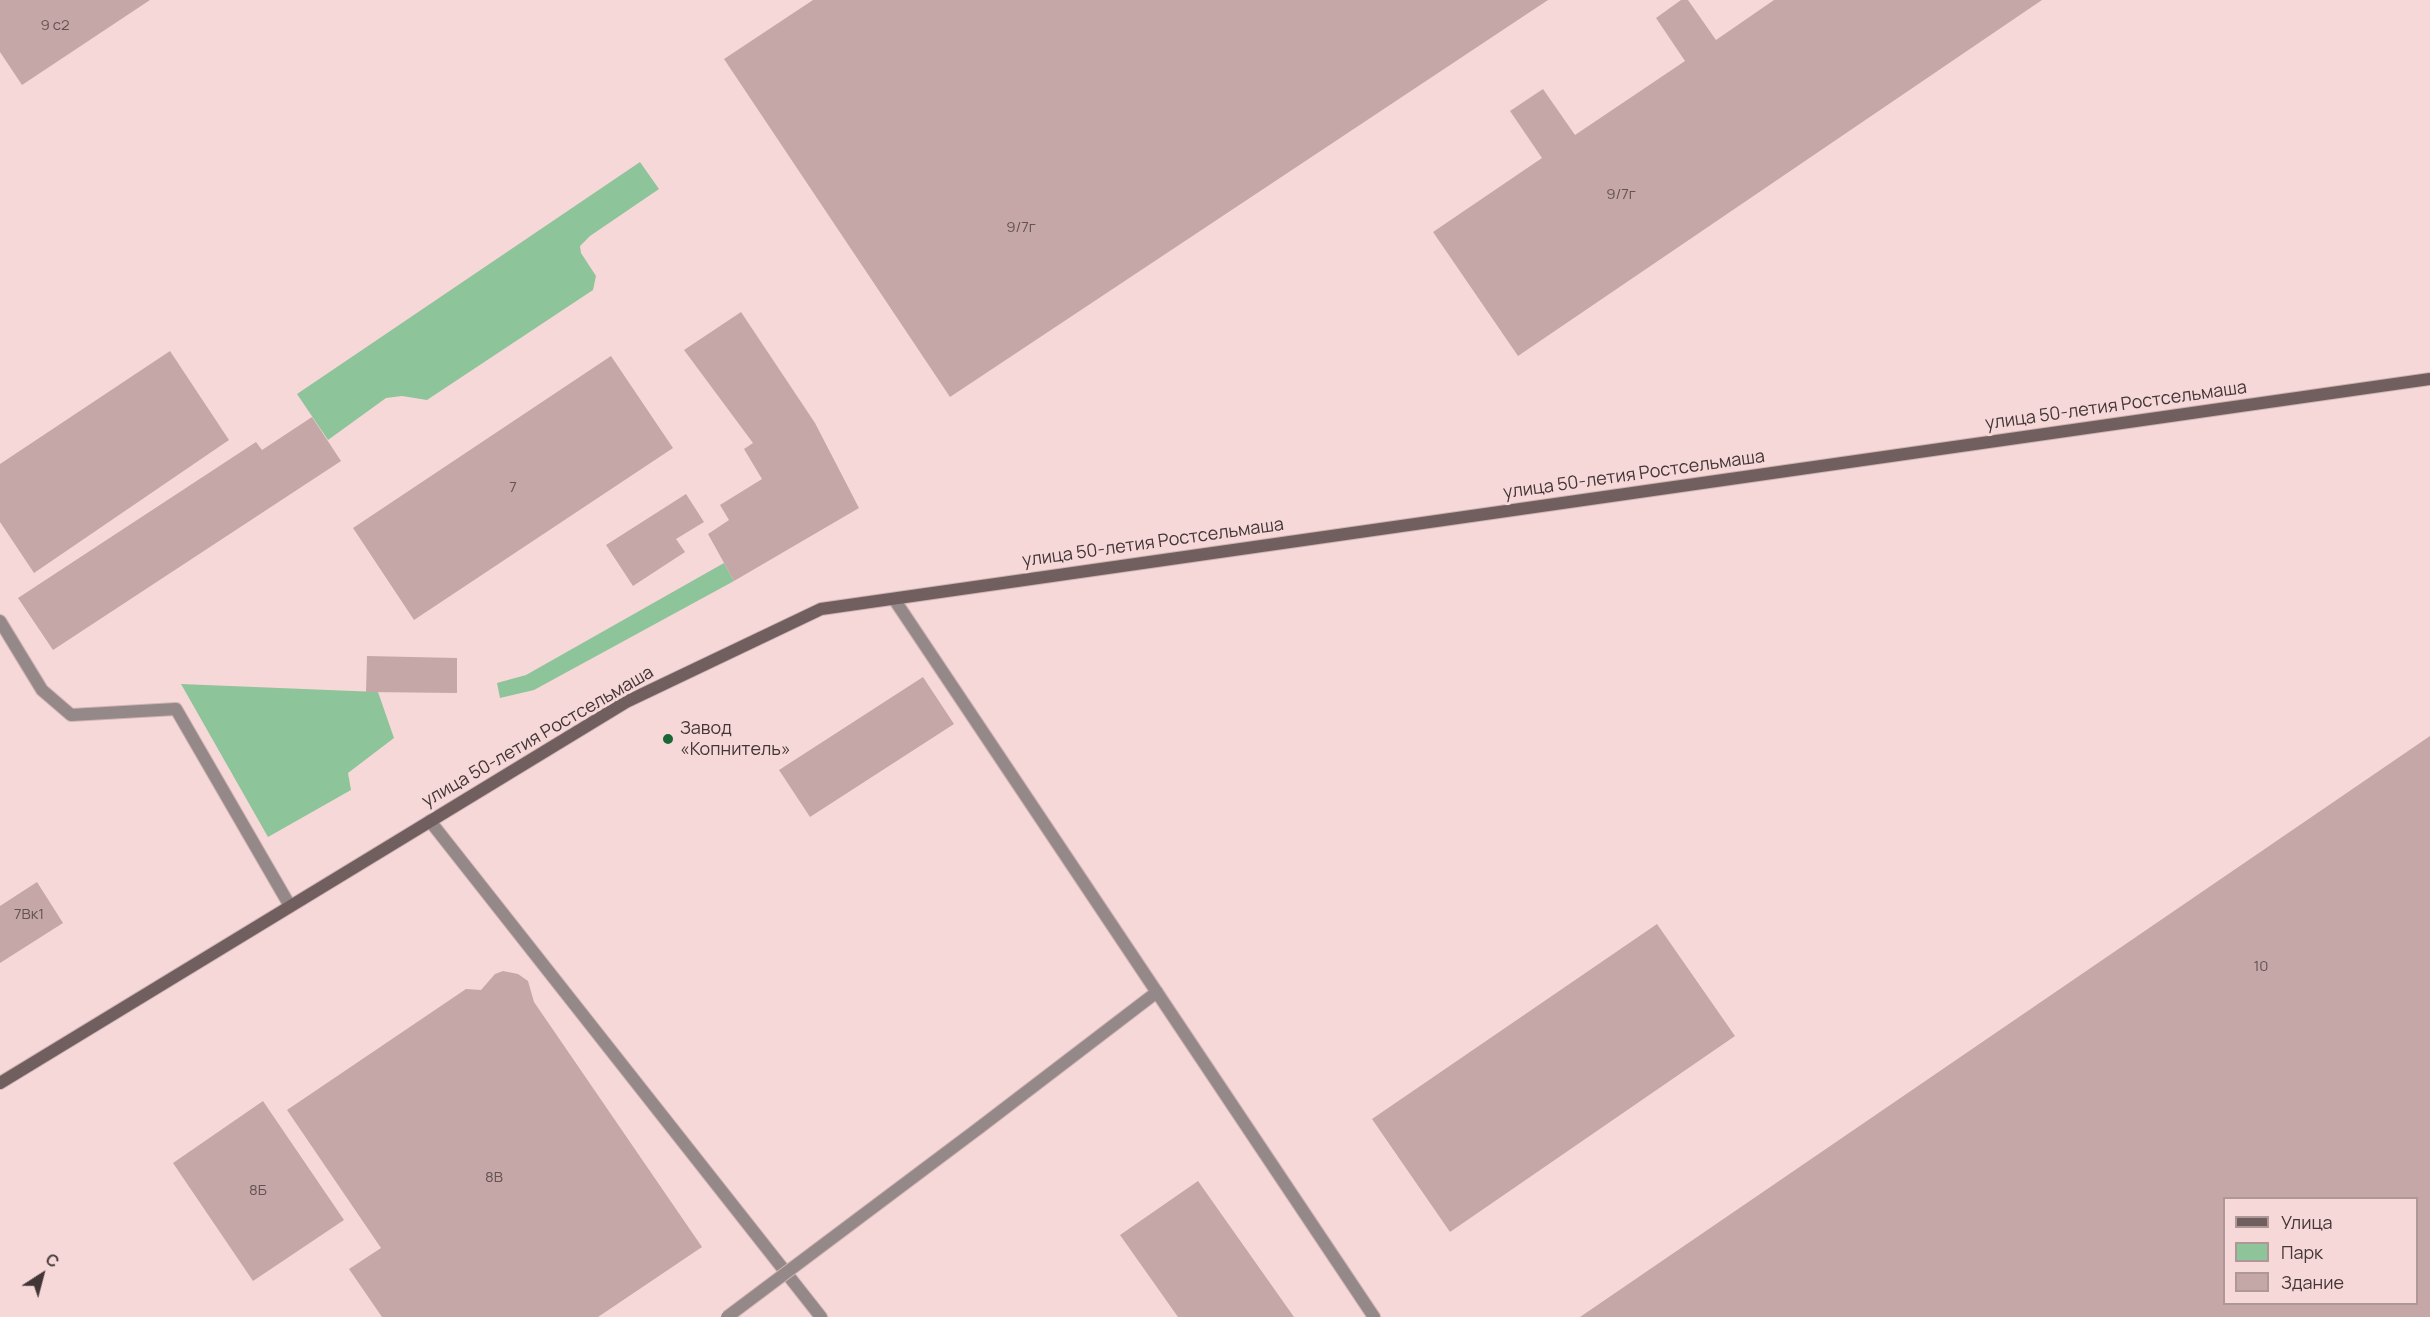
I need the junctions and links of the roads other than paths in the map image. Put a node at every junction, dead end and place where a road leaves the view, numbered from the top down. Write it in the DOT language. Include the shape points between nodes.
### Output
graph roads {
  1 [pos="2430,379"];
  2 [pos="894,599"];
  3 [pos="0,621"];
  4 [pos="430,821"];
  5 [pos="290,906"];
  6 [pos="1157,992"];
  7 [pos="0,1083"];
  8 [pos="727,1317"];
  9 [pos="820,1317"];
  10 [pos="1374,1317"];
  1 -- 2 [label="main road, улица 50-летия Ростсельмаша"];
  2 -- 4 [label="main road, улица 50-летия Ростсельмаша" via="820,609 626,702"];
  2 -- 6 [label="lane"];
  3 -- 5 [label="lane" via="42,690 71,715 176,709"];
  4 -- 5 [label="main road, улица 50-летия Ростсельмаша"];
  4 -- 9 [label="lane"];
  5 -- 7 [label="main road, улица 50-летия Ростсельмаша"];
  6 -- 8 [label="lane, bridge"];
  6 -- 10 [label="lane"];
}
